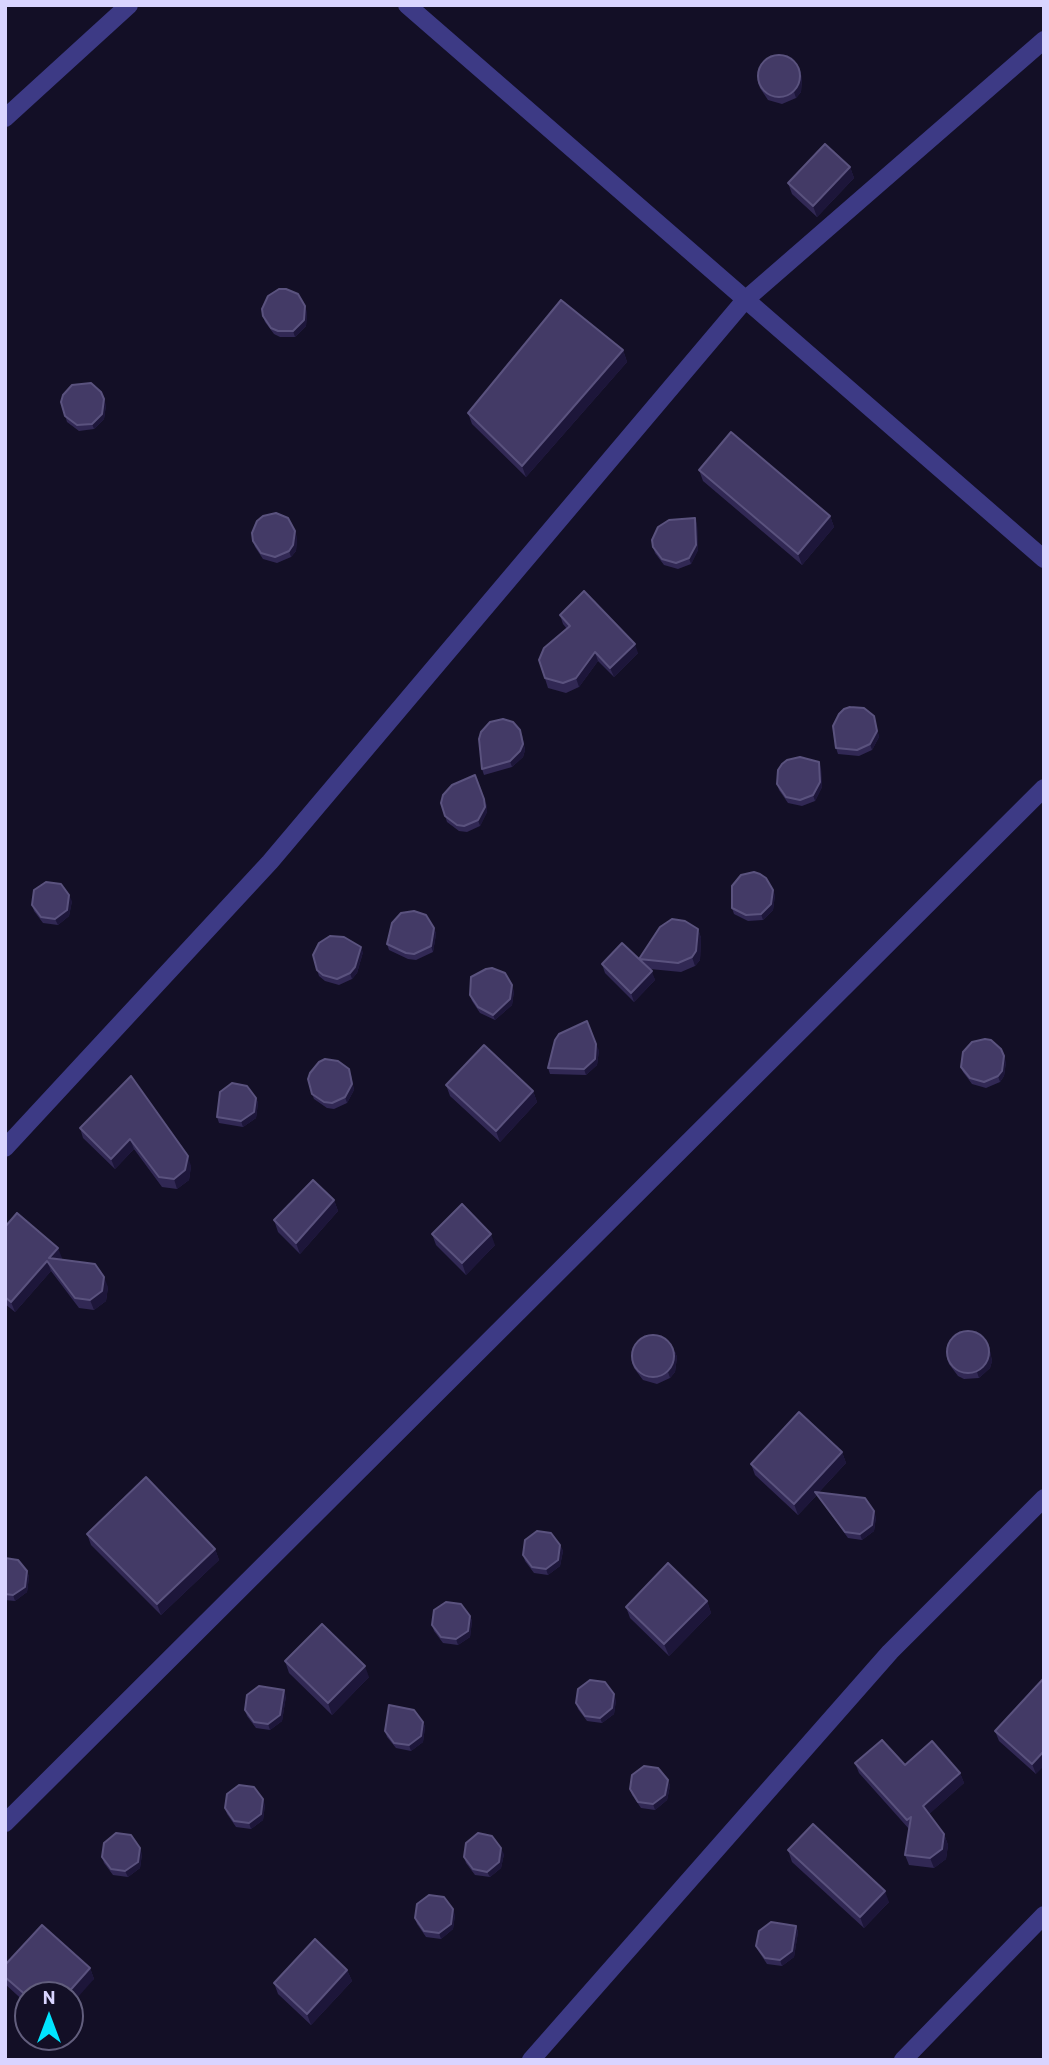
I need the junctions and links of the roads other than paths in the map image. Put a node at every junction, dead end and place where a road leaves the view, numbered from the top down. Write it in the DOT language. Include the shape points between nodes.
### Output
graph roads {
  1 [pos="129,5"];
  2 [pos="407,5"];
  3 [pos="1044,40"];
  4 [pos="5,118"];
  5 [pos="745,300"];
  6 [pos="1044,559"];
  7 [pos="1044,788"];
  8 [pos="5,1148"];
  9 [pos="1044,1498"];
  10 [pos="5,1823"];
  11 [pos="1044,1915"];
  12 [pos="531,2060"];
  13 [pos="903,2060"];
  1 -- 4 [label="street"];
  2 -- 5 [label="street"];
  3 -- 5 [label="street"];
  5 -- 6 [label="street"];
  5 -- 8 [label="street" via="270,862"];
  7 -- 10 [label="street"];
  9 -- 12 [label="street" via="890,1652"];
  11 -- 13 [label="street"];
}
